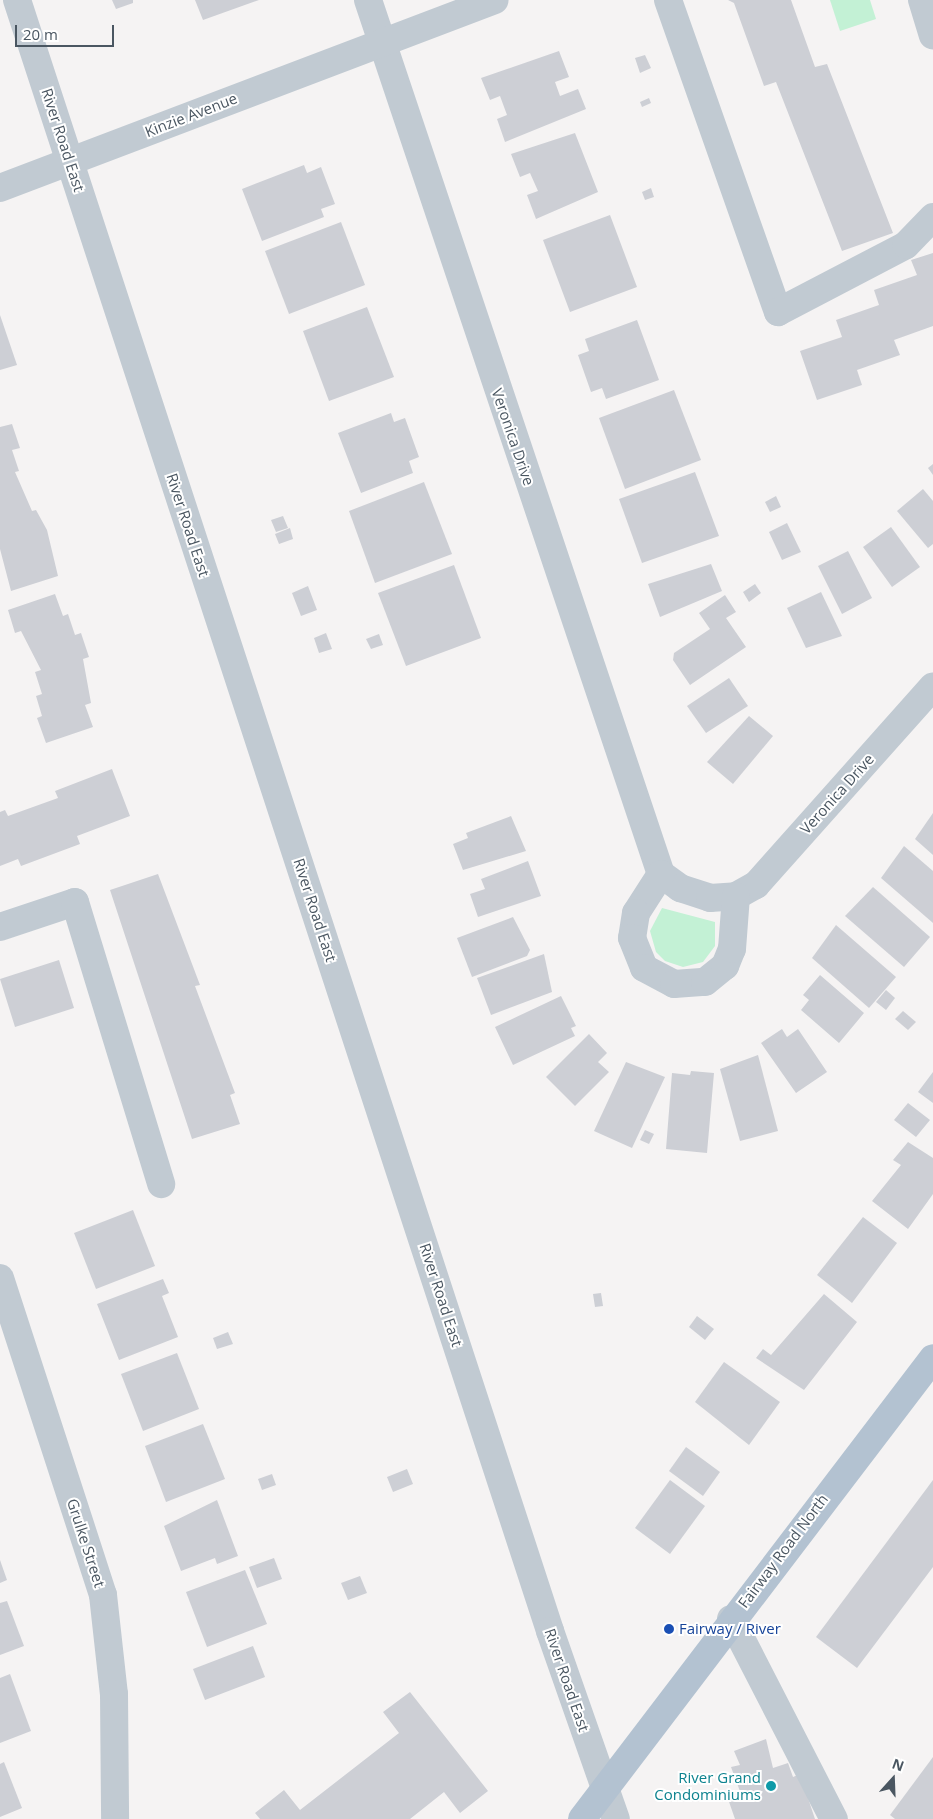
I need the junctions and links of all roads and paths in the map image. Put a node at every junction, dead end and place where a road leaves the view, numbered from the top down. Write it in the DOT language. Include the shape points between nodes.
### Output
graph roads {
  1 [pos="17,0"];
  2 [pos="368,0"];
  3 [pos="495,0"];
  4 [pos="668,0"];
  5 [pos="922,0"];
  6 [pos="933,34"];
  7 [pos="382,43"];
  8 [pos="70,162"];
  9 [pos="0,188"];
  10 [pos="933,217"];
  11 [pos="933,686"];
  12 [pos="661,874"];
  13 [pos="736,896"];
  14 [pos="0,927"];
  15 [pos="161,1184"];
  16 [pos="0,1278"];
  17 [pos="933,1358"];
  18 [pos="732,1619"];
  19 [pos="604,1787"];
  20 [pos="115,1819"];
  21 [pos="582,1819"];
  22 [pos="616,1819"];
  23 [pos="834,1819"];
  1 -- 8 [label="street, River Road East"];
  2 -- 7 [label="street, Veronica Drive"];
  3 -- 7 [label="street, Kinzie Avenue"];
  4 -- 10 [label="street" via="778,312 906,245"];
  5 -- 6 [label="street"];
  7 -- 8 [label="street, Kinzie Avenue"];
  7 -- 12 [label="street, Veronica Drive"];
  8 -- 9 [label="street, Kinzie Avenue"];
  8 -- 19 [label="street, River Road East"];
  11 -- 13 [label="street, Veronica Drive" via="756,884"];
  12 -- 13 [label="street" via="695,895"];
  12 -- 13 [label="street" via="636,913 632,938 644,968 674,984 705,982 725,966 732,949"];
  14 -- 15 [label="street" via="75,902"];
  16 -- 20 [label="street, Grulke Street" via="103,1595 114,1694"];
  17 -- 18 [label="main road, Fairway Road North"];
  18 -- 19 [label="main road, Fairway Road North"];
  18 -- 23 [label="street"];
  19 -- 21 [label="main road, Fairway Road North"];
  19 -- 22 [label="street, River Road East"];
}
